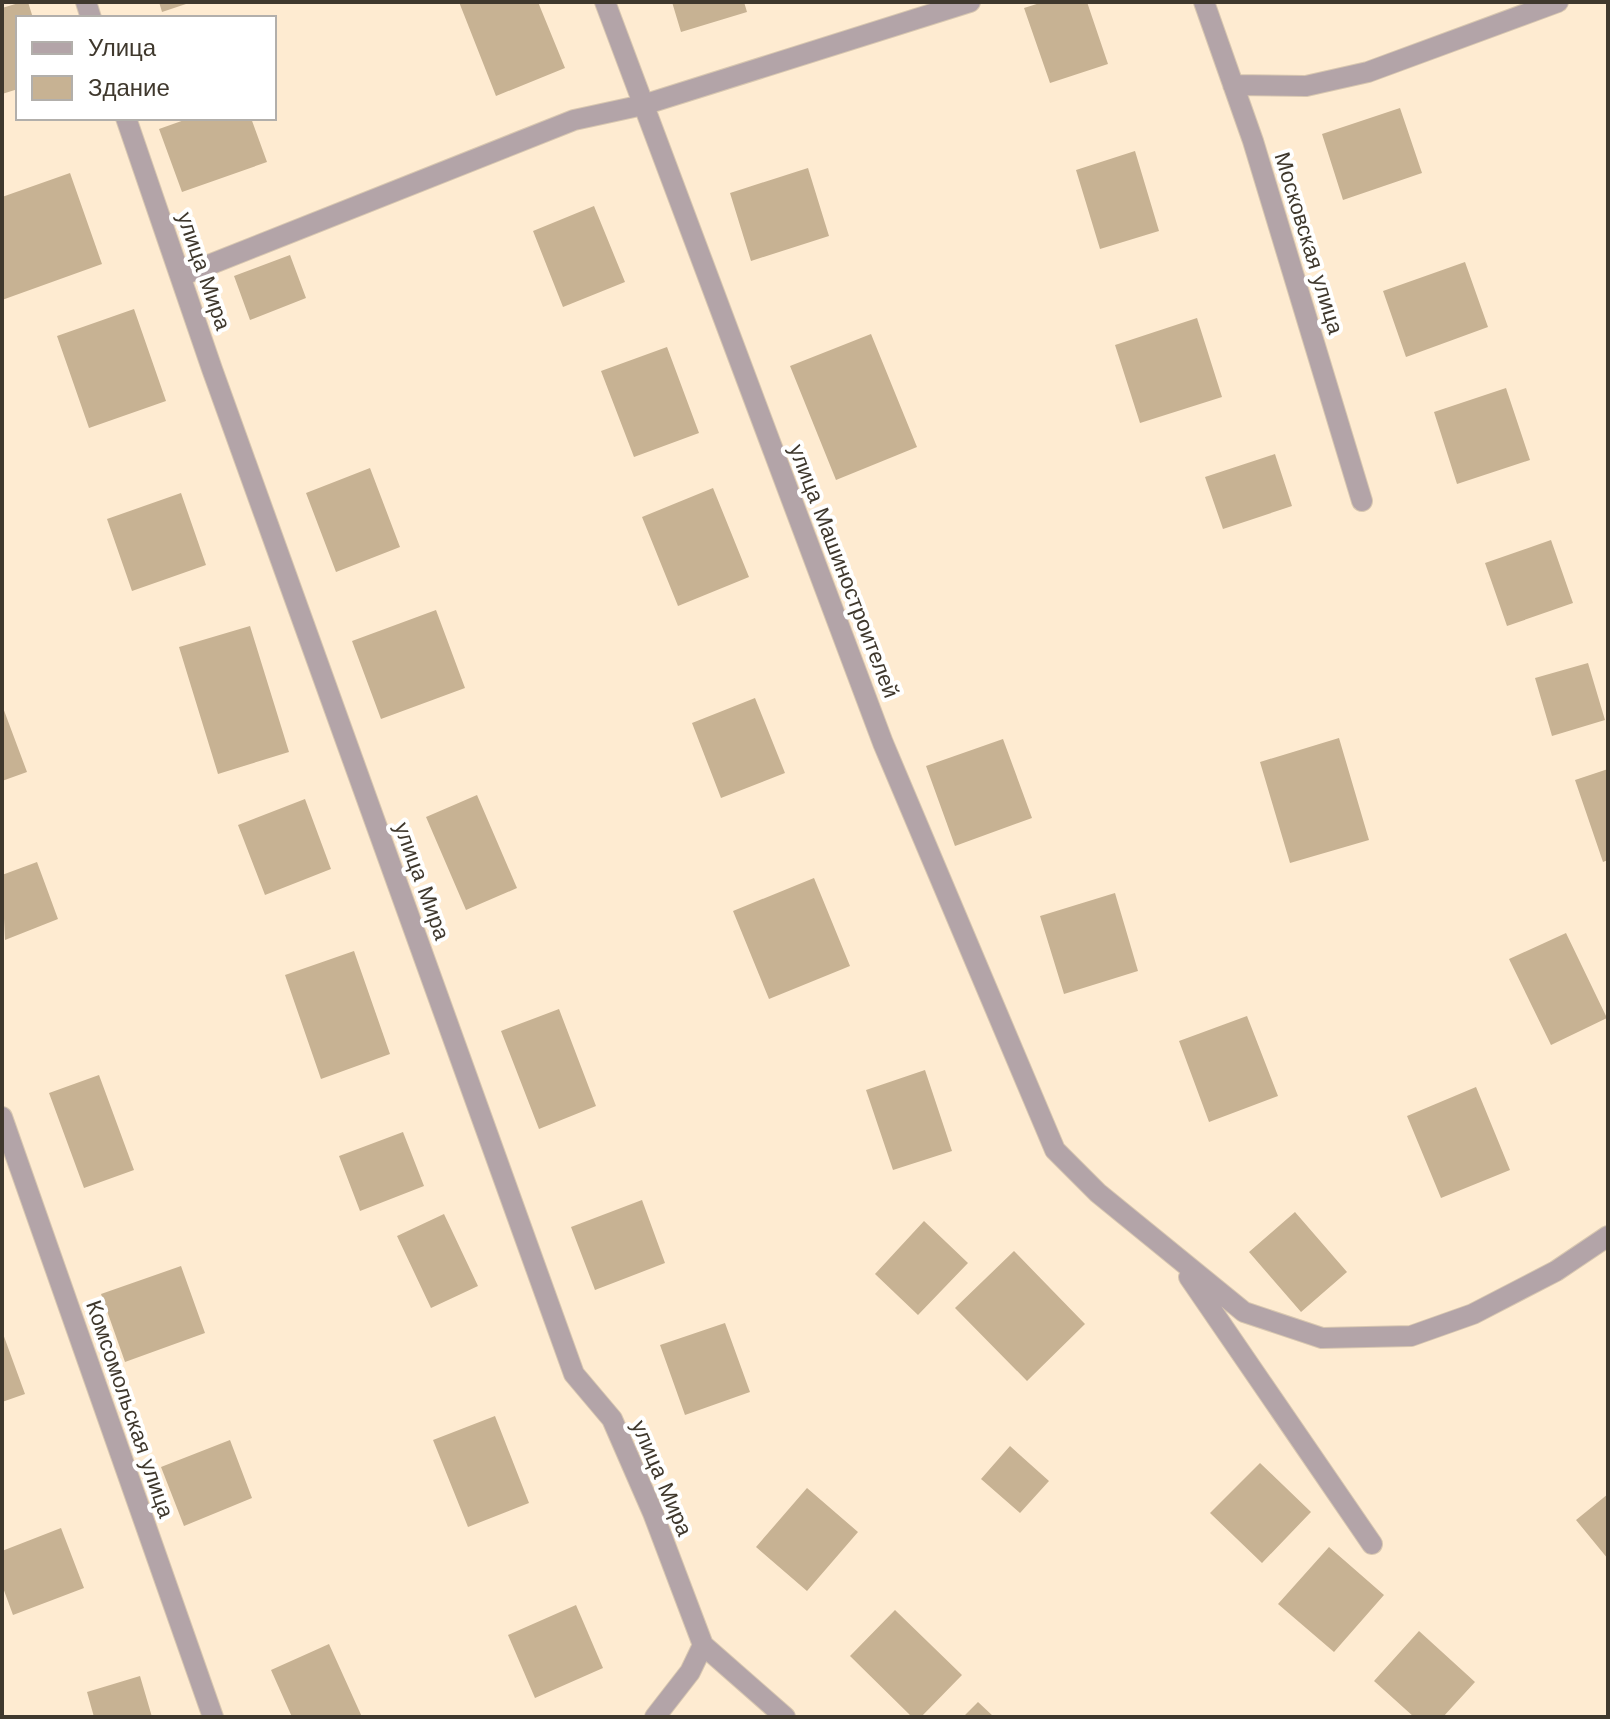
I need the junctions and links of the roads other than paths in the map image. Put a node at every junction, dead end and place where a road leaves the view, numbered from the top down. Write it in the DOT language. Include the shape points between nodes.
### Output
graph roads {
  1 [pos="605,2"];
  2 [pos="970,2"];
  3 [pos="1204,2"];
  4 [pos="1558,2"];
  5 [pos="1233,85"];
  6 [pos="643,105"];
  7 [pos="127,120"];
  8 [pos="181,276"];
  9 [pos="1362,501"];
  10 [pos="2,1117"];
  11 [pos="1608,1236"];
  12 [pos="1176,1257"];
  13 [pos="1372,1544"];
  14 [pos="703,1645"];
  15 [pos="213,1717"];
  16 [pos="655,1717"];
  17 [pos="785,1717"];
  1 -- 6 [label="street, улица Машиностроителей"];
  2 -- 6 [label="street"];
  3 -- 5 [label="street, Московская улица"];
  4 -- 5 [label="street" via="1368,72 1306,86"];
  5 -- 9 [label="street, Московская улица"];
  6 -- 8 [label="street" via="574,120"];
  6 -- 12 [label="street, улица Машиностроителей" via="883,743 1055,1150"];
  7 -- 8 [label="street, улица Мира"];
  8 -- 14 [label="street, улица Мира" via="574,1374 612,1419"];
  10 -- 15 [label="street, Комсомольская улица"];
  11 -- 12 [label="street" via="1501,1300 1411,1336 1322,1338 1244,1312"];
  12 -- 13 [label="street"];
  14 -- 16 [label="street" via="690,1672"];
  14 -- 17 [label="street"];
}
